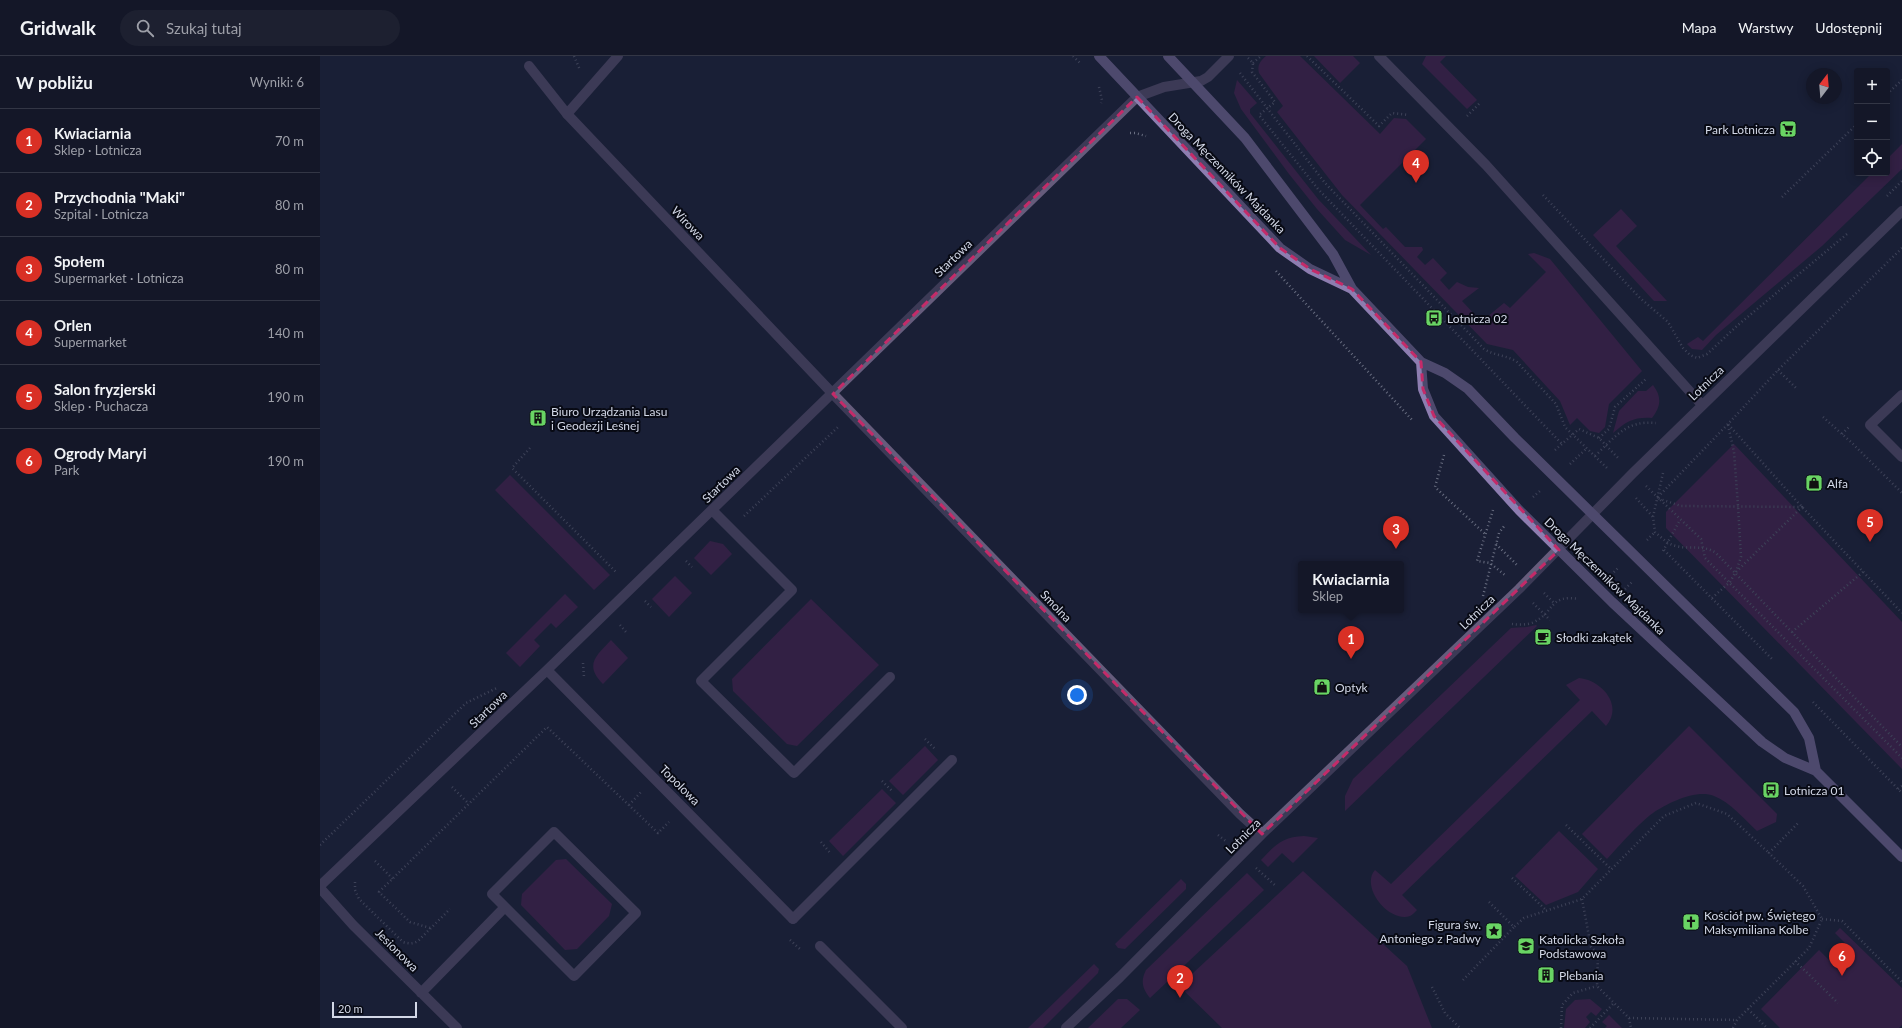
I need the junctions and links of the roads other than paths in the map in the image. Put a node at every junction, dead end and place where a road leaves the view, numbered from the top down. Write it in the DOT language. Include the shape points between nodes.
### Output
graph roads {
  1 [pos="618,56"];
  2 [pos="1099,56"];
  3 [pos="1168,56"];
  4 [pos="1379,56"];
  5 [pos="1228,57"];
  6 [pos="529,66"];
  7 [pos="1195,83"];
  8 [pos="1137,97"];
  9 [pos="566,114"];
  10 [pos="1902,211"];
  11 [pos="1352,289"];
  12 [pos="1421,362"];
  13 [pos="833,394"];
  14 [pos="1902,395"];
  15 [pos="1702,405"];
  16 [pos="1902,457"];
  17 [pos="712,510"];
  18 [pos="1593,514"];
  19 [pos="1559,550"];
  20 [pos="547,670"];
  21 [pos="890,677"];
  22 [pos="952,760"];
  23 [pos="1816,771"];
  24 [pos="1262,834"];
  25 [pos="1902,857"];
  26 [pos="320,887"];
  27 [pos="505,907"];
  28 [pos="820,946"];
  29 [pos="421,993"];
  30 [pos="457,1028"];
  31 [pos="902,1028"];
  32 [pos="1066,1028"];
  1 -- 9 [label="street"];
  2 -- 8 [label="street, Droga Męczenników Majdanka"];
  3 -- 7 [label="street, Droga Męczenników Majdanka"];
  4 -- 15 [label="street" via="1492,171"];
  5 -- 7 [label="street" via="1208,77"];
  6 -- 9 [label="street, Wirowa"];
  7 -- 8 [label="street" via="1164,87"];
  7 -- 11 [label="street, Droga Męczenników Majdanka" via="1245,138 1309,221 1333,254"];
  8 -- 11 [label="street, Droga Męczenników Majdanka" via="1280,248 1310,269"];
  8 -- 13 [label="street, Startowa"];
  9 -- 13 [label="street, Wirowa"];
  10 -- 15 [label="street, Lotnicza"];
  11 -- 12 [label="street, Droga Męczenników Majdanka"];
  12 -- 18 [label="street, Droga Męczenników Majdanka" via="1445,373 1468,389"];
  12 -- 19 [label="street, Droga Męczenników Majdanka" via="1423,389 1434,416"];
  13 -- 17 [label="street, Startowa"];
  13 -- 24 [label="street, Smolna"];
  14 -- 16 [label="street" via="1870,425"];
  15 -- 18 [label="street, Lotnicza"];
  17 -- 20 [label="street, Startowa"];
  17 -- 21 [label="street" via="792,590 701,680 794,773"];
  18 -- 19 [label="street, Lotnicza"];
  18 -- 23 [label="street, Droga Męczenników Majdanka" via="1794,712 1809,738"];
  19 -- 23 [label="street, Droga Męczenników Majdanka" via="1762,742 1785,758"];
  19 -- 24 [label="street, Lotnicza"];
  20 -- 22 [label="street, Topolowa" via="793,919"];
  20 -- 26 [label="street, Startowa"];
  23 -- 25 [label="street, Droga Męczenników Majdanka"];
  24 -- 32 [label="street, Lotnicza"];
  26 -- 29 [label="street, Jesionowa" via="353,925"];
  27 -- 27 [label="street" via="574,976 636,913 554,832 492,894"];
  27 -- 29 [label="street"];
  28 -- 31 [label="street"];
  29 -- 30 [label="street, Jesionowa"];
}
